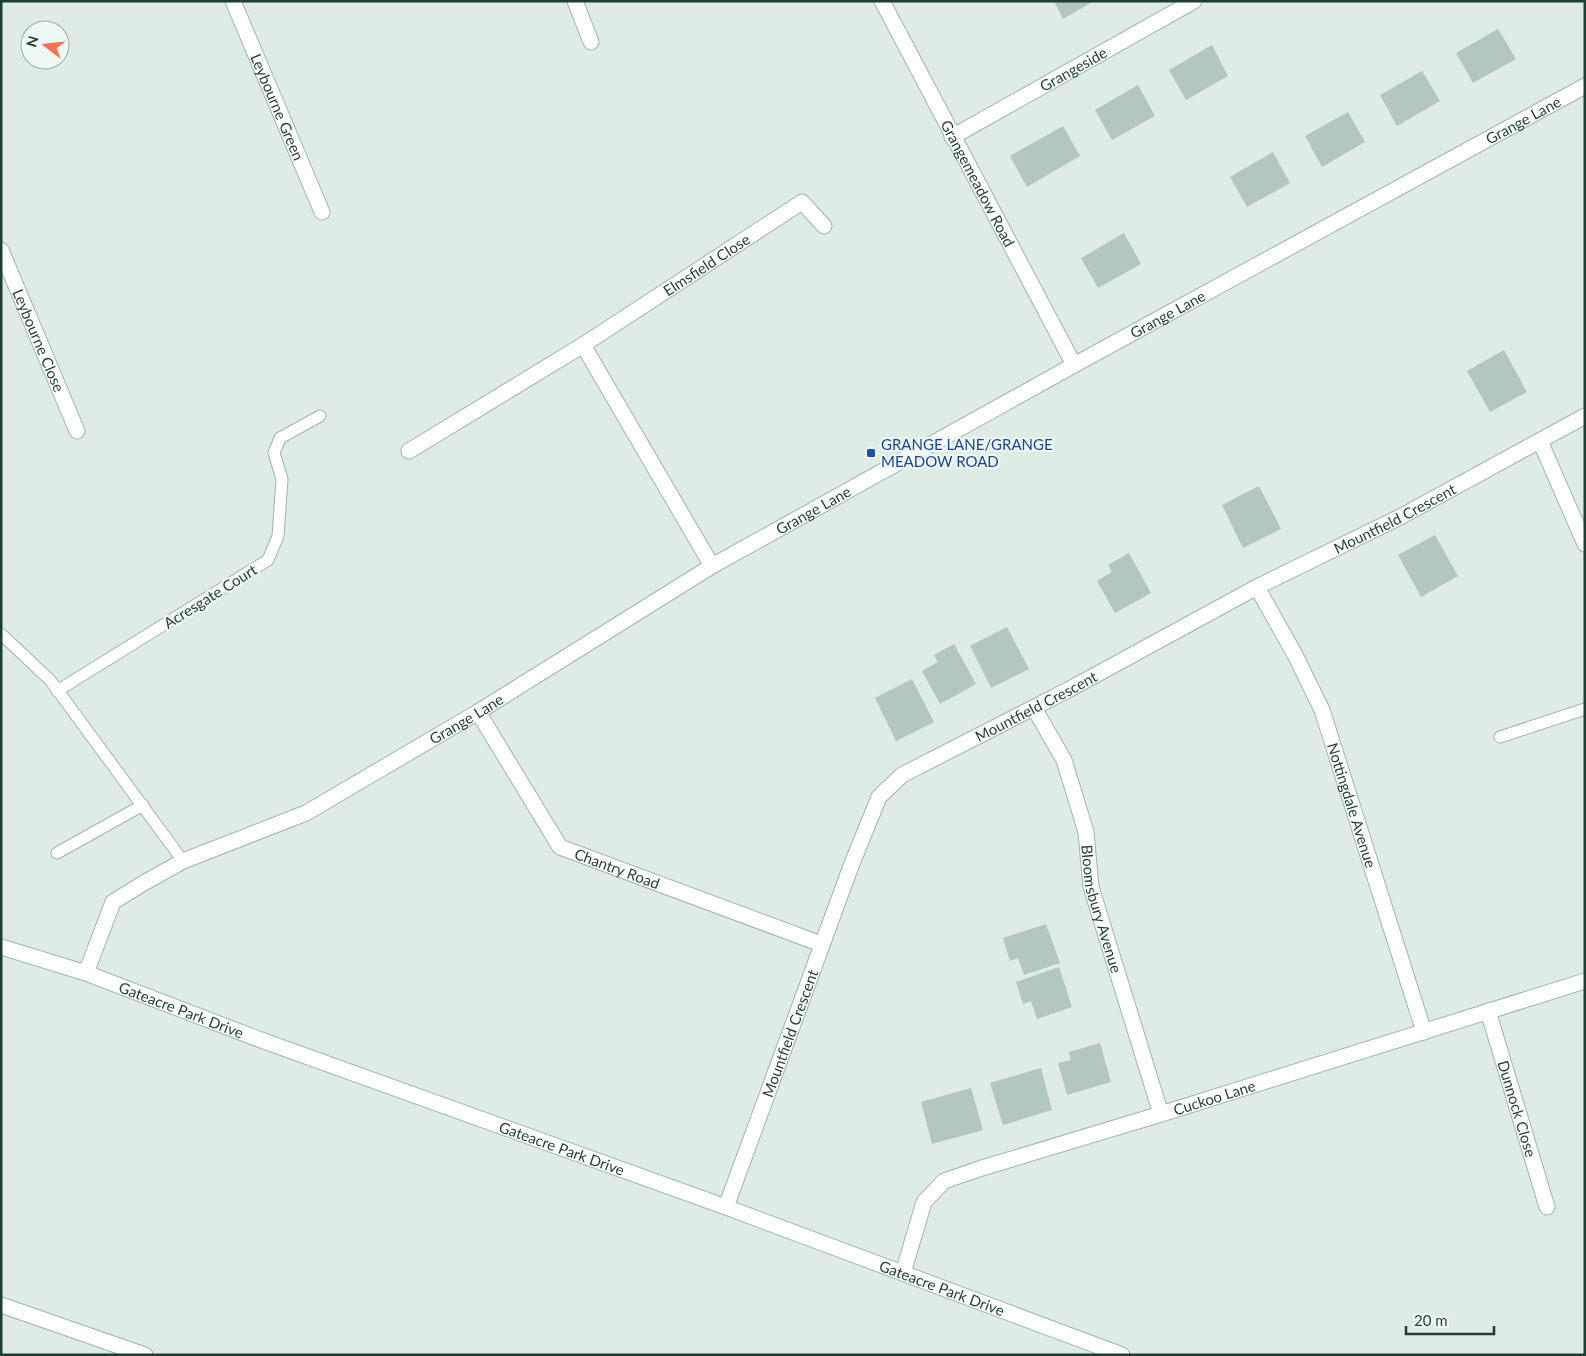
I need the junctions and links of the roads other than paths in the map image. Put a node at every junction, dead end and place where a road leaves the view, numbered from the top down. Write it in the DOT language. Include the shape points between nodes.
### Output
graph roads {
  1 [pos="233,1"];
  2 [pos="575,1"];
  3 [pos="882,1"];
  4 [pos="1194,1"];
  5 [pos="591,42"];
  6 [pos="1585,86"];
  7 [pos="952,137"];
  8 [pos="322,212"];
  9 [pos="824,226"];
  10 [pos="1,250"];
  11 [pos="583,345"];
  12 [pos="1074,365"];
  13 [pos="320,416"];
  14 [pos="1585,416"];
  15 [pos="77,431"];
  16 [pos="1540,441"];
  17 [pos="409,450"];
  18 [pos="1585,544"];
  19 [pos="712,566"];
  20 [pos="1257,587"];
  21 [pos="1,634"];
  22 [pos="57,691"];
  23 [pos="1034,708"];
  24 [pos="1585,709"];
  25 [pos="478,712"];
  26 [pos="1500,737"];
  27 [pos="143,805"];
  28 [pos="57,854"];
  29 [pos="183,861"];
  30 [pos="821,944"];
  31 [pos="1,947"];
  32 [pos="86,973"];
  33 [pos="1585,981"];
  34 [pos="1488,1011"];
  35 [pos="1424,1032"];
  36 [pos="1161,1114"];
  37 [pos="726,1207"];
  38 [pos="1547,1208"];
  39 [pos="902,1273"];
  40 [pos="1,1305"];
  41 [pos="145,1355"];
  42 [pos="1122,1355"];
  1 -- 8 [label="street, Leybourne Green"];
  2 -- 5 [label="street"];
  3 -- 7 [label="street, Grangemeadow Road"];
  4 -- 7 [label="street, Grangeside"];
  6 -- 12 [label="street, Grange Lane"];
  7 -- 12 [label="street, Grangemeadow Road"];
  9 -- 11 [label="street, Elmsfield Close" via="802,202"];
  10 -- 15 [label="street, Leybourne Close"];
  11 -- 17 [label="street, Elmsfield Close"];
  11 -- 19 [label="street"];
  12 -- 19 [label="street, Grange Lane"];
  13 -- 22 [label="lane, Acresgate Court" via="280,438 274,453 282,479 278,536 268,560"];
  14 -- 16 [label="street, Mountfield Crescent"];
  16 -- 18 [label="street"];
  16 -- 20 [label="street, Mountfield Crescent" via="1400,517"];
  19 -- 25 [label="street, Grange Lane"];
  20 -- 23 [label="street, Mountfield Crescent"];
  20 -- 35 [label="street, Nottingdale Avenue" via="1322,710"];
  21 -- 22 [label="lane" via="50,680"];
  22 -- 27 [label="lane"];
  23 -- 30 [label="street, Mountfield Crescent" via="902,775 879,797"];
  23 -- 36 [label="street, Bloomsbury Avenue" via="1064,760 1086,832 1091,887"];
  24 -- 26 [label="lane"];
  25 -- 29 [label="street, Grange Lane" via="306,813"];
  25 -- 30 [label="street, Chantry Road" via="560,847"];
  27 -- 28 [label="lane"];
  27 -- 29 [label="lane"];
  29 -- 32 [label="street, Grange Lane" via="113,902"];
  30 -- 37 [label="street, Mountfield Crescent"];
  31 -- 32 [label="street, Gateacre Park Drive"];
  32 -- 37 [label="street, Gateacre Park Drive" via="261,1040"];
  33 -- 34 [label="street, Cuckoo Lane"];
  34 -- 35 [label="street, Cuckoo Lane"];
  34 -- 38 [label="street, Dunnock Close"];
  35 -- 36 [label="street, Cuckoo Lane"];
  36 -- 39 [label="street, Cuckoo Lane" via="944,1181 924,1202"];
  37 -- 39 [label="street, Gateacre Park Drive"];
  39 -- 42 [label="street, Gateacre Park Drive"];
  40 -- 41 [label="street"];
}
